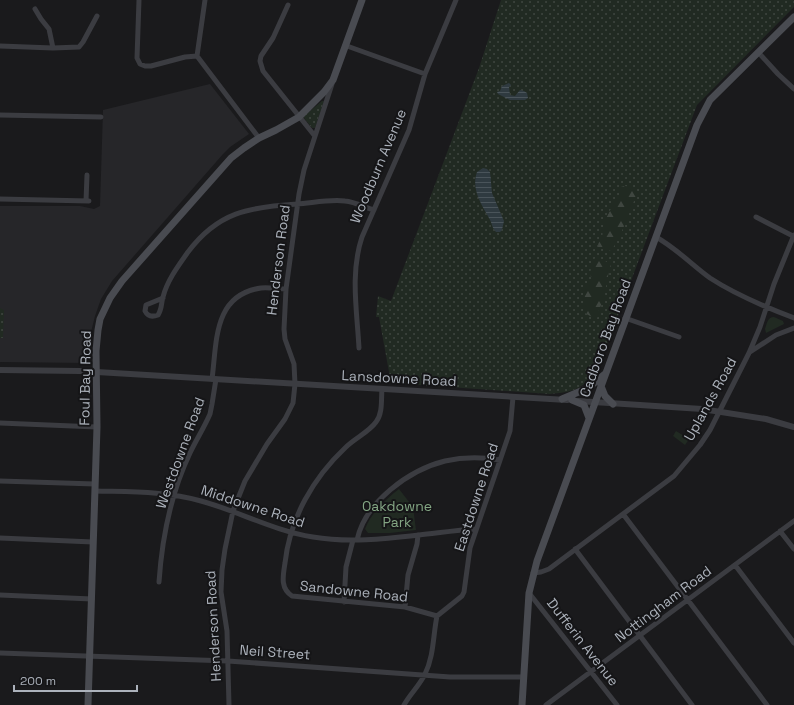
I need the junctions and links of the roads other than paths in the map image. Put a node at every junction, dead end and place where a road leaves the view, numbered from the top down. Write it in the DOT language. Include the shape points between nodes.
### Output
graph roads {
  1 [pos="139,0"];
  2 [pos="205,0"];
  3 [pos="362,0"];
  4 [pos="456,0"];
  5 [pos="288,5"];
  6 [pos="35,9"];
  7 [pos="97,16"];
  8 [pos="794,17"];
  9 [pos="0,46"];
  10 [pos="346,46"];
  11 [pos="53,48"];
  12 [pos="758,52"];
  13 [pos="197,56"];
  14 [pos="425,74"];
  15 [pos="333,80"];
  16 [pos="794,89"];
  17 [pos="0,115"];
  18 [pos="101,117"];
  19 [pos="299,117"];
  20 [pos="314,135"];
  21 [pos="259,138"];
  22 [pos="87,175"];
  23 [pos="0,199"];
  24 [pos="298,204"];
  25 [pos="374,210"];
  26 [pos="756,217"];
  27 [pos="794,236"];
  28 [pos="656,237"];
  29 [pos="286,289"];
  30 [pos="163,298"];
  31 [pos="766,307"];
  32 [pos="625,318"];
  33 [pos="794,318"];
  34 [pos="794,328"];
  35 [pos="679,337"];
  36 [pos="359,348"];
  37 [pos="749,353"];
  38 [pos="0,370"];
  39 [pos="96,372"];
  40 [pos="605,374"];
  41 [pos="214,379"];
  42 [pos="295,384"];
  43 [pos="601,386"];
  44 [pos="382,389"];
  45 [pos="513,397"];
  46 [pos="562,399"];
  47 [pos="572,400"];
  48 [pos="595,403"];
  49 [pos="613,404"];
  50 [pos="719,411"];
  51 [pos="589,418"];
  52 [pos="0,423"];
  53 [pos="97,427"];
  54 [pos="794,427"];
  55 [pos="500,460"];
  56 [pos="0,481"];
  57 [pos="95,487"];
  58 [pos="174,495"];
  59 [pos="233,510"];
  60 [pos="623,514"];
  61 [pos="794,521"];
  62 [pos="476,529"];
  63 [pos="780,531"];
  64 [pos="291,533"];
  65 [pos="418,535"];
  66 [pos="0,538"];
  67 [pos="355,540"];
  68 [pos="93,542"];
  69 [pos="794,549"];
  70 [pos="575,550"];
  71 [pos="735,565"];
  72 [pos="533,573"];
  73 [pos="159,582"];
  74 [pos="529,593"];
  75 [pos="0,596"];
  76 [pos="92,599"];
  77 [pos="687,600"];
  78 [pos="344,602"];
  79 [pos="405,607"];
  80 [pos="437,616"];
  81 [pos="640,636"];
  82 [pos="794,643"];
  83 [pos="0,653"];
  84 [pos="90,656"];
  85 [pos="228,661"];
  86 [pos="592,672"];
  87 [pos="425,675"];
  88 [pos="523,677"];
  89 [pos="88,705"];
  90 [pos="229,705"];
  91 [pos="404,705"];
  92 [pos="522,705"];
  93 [pos="546,705"];
  94 [pos="617,705"];
  95 [pos="692,705"];
  96 [pos="767,705"];
  1 -- 13 [label="street" via="137,58 140,64 151,66"];
  2 -- 13 [label="street"];
  3 -- 10 [label="main road, Henderson Road"];
  4 -- 14 [label="street, Woodburn Avenue"];
  5 -- 19 [label="street" via="260,61 263,71"];
  6 -- 11 [label="street" via="49,29"];
  7 -- 11 [label="street" via="79,47"];
  8 -- 12 [label="main road, Cadboro Bay Road"];
  9 -- 11 [label="street"];
  10 -- 14 [label="street"];
  10 -- 15 [label="main road, Henderson Road"];
  12 -- 16 [label="street"];
  12 -- 28 [label="main road, Cadboro Bay Road" via="710,100 701,116"];
  13 -- 21 [label="street"];
  14 -- 25 [label="street, Woodburn Avenue" via="409,130"];
  15 -- 19 [label="main road, Foul Bay Road"];
  15 -- 20 [label="street, Henderson Road"];
  17 -- 18 [label="street"];
  19 -- 20 [label="street"];
  19 -- 21 [label="main road, Foul Bay Road"];
  20 -- 24 [label="street, Henderson Road"];
  21 -- 39 [label="main road, Foul Bay Road" via="231,158 113,294 104,307 98,330"];
  22 -- 23 [label="street" via="88,201"];
  24 -- 25 [label="street" via="344,201"];
  24 -- 29 [label="street, Henderson Road"];
  24 -- 30 [label="street" via="248,209 222,221 208,231 188,252 170,279"];
  25 -- 36 [label="street, Woodburn Avenue" via="356,257"];
  26 -- 27 [label="street"];
  27 -- 31 [label="street, Uplands Road"];
  28 -- 31 [label="street" via="711,278 735,293"];
  28 -- 32 [label="main road, Cadboro Bay Road"];
  29 -- 41 [label="street, Westdowne Road" via="262,288 250,291 229,304 218,329"];
  29 -- 42 [label="street, Henderson Road" via="284,330 294,364"];
  31 -- 33 [label="street"];
  31 -- 37 [label="street, Uplands Road"];
  32 -- 35 [label="street"];
  32 -- 40 [label="main road, Cadboro Bay Road"];
  34 -- 37 [label="street" via="776,335"];
  37 -- 50 [label="street, Uplands Road"];
  38 -- 39 [label="street, Lansdowne Road"];
  39 -- 41 [label="street, Lansdowne Road"];
  39 -- 53 [label="main road, Foul Bay Road"];
  40 -- 43 [label="main road, Cadboro Bay Road"];
  40 -- 46 [label="main road" via="588,388"];
  41 -- 42 [label="street, Lansdowne Road"];
  41 -- 58 [label="street, Westdowne Road" via="210,414 190,453"];
  42 -- 44 [label="street, Lansdowne Road"];
  42 -- 59 [label="street, Henderson Road" via="293,402 288,414 251,469"];
  43 -- 48 [label="main road, Cadboro Bay Road"];
  43 -- 49 [label="main road" via="605,396"];
  44 -- 45 [label="street, Lansdowne Road"];
  44 -- 64 [label="street" via="377,420 342,451 317,479 304,500"];
  45 -- 46 [label="street, Lansdowne Road"];
  45 -- 55 [label="street, Eastdowne Road" via="510,431"];
  46 -- 47 [label="street, Lansdowne Road"];
  47 -- 48 [label="street, Lansdowne Road"];
  47 -- 51 [label="main road" via="584,405"];
  48 -- 49 [label="street, Lansdowne Road"];
  48 -- 51 [label="main road, Cadboro Bay Road"];
  49 -- 50 [label="street, Lansdowne Road"];
  50 -- 54 [label="street, Lansdowne Road"];
  50 -- 60 [label="street, Uplands Road" via="700,445 674,476"];
  51 -- 72 [label="main road, Cadboro Bay Road"];
  52 -- 53 [label="street"];
  53 -- 57 [label="main road, Foul Bay Road"];
  55 -- 62 [label="street, Eastdowne Road"];
  55 -- 67 [label="street" via="476,458 446,461 424,468 402,481 378,502 361,526"];
  56 -- 57 [label="street, Middowne Road"];
  57 -- 58 [label="street, Middowne Road"];
  57 -- 68 [label="main road, Foul Bay Road"];
  58 -- 59 [label="street, Middowne Road"];
  58 -- 73 [label="street, Westdowne Road" via="163,540"];
  59 -- 64 [label="street, Middowne Road"];
  59 -- 85 [label="street, Henderson Road" via="222,580"];
  60 -- 70 [label="street, Uplands Road"];
  60 -- 77 [label="street"];
  61 -- 63 [label="street, Nottingham Road"];
  62 -- 65 [label="street, Middowne Road"];
  62 -- 80 [label="street, Eastdowne Road" via="468,556 464,592"];
  63 -- 69 [label="street"];
  63 -- 71 [label="street, Nottingham Road"];
  64 -- 67 [label="street, Middowne Road"];
  64 -- 78 [label="street, Sandowne Road" via="283,581 285,590 292,596"];
  65 -- 67 [label="street, Middowne Road"];
  65 -- 79 [label="street" via="408,575"];
  66 -- 68 [label="street"];
  67 -- 78 [label="street" via="346,567"];
  68 -- 76 [label="main road, Foul Bay Road"];
  70 -- 72 [label="street, Uplands Road" via="549,569"];
  70 -- 81 [label="street"];
  71 -- 77 [label="street, Nottingham Road"];
  71 -- 82 [label="street"];
  72 -- 74 [label="main road, Cadboro Bay Road"];
  74 -- 86 [label="street, Dufferin Avenue"];
  74 -- 88 [label="main road, Cadboro Bay Road"];
  75 -- 76 [label="street"];
  76 -- 84 [label="main road, Foul Bay Road"];
  77 -- 81 [label="street, Nottingham Road"];
  77 -- 96 [label="street"];
  78 -- 79 [label="street, Sandowne Road"];
  79 -- 80 [label="street, Sandowne Road"];
  80 -- 87 [label="street" via="432,653"];
  81 -- 86 [label="street, Nottingham Road"];
  81 -- 95 [label="street"];
  83 -- 84 [label="street, Neil Street"];
  84 -- 85 [label="street, Neil Street"];
  84 -- 89 [label="main road, Foul Bay Road"];
  85 -- 87 [label="street, Neil Street"];
  85 -- 90 [label="street, Henderson Road"];
  86 -- 93 [label="street, Nottingham Road"];
  86 -- 94 [label="street, Dufferin Avenue"];
  87 -- 88 [label="street, Neil Street"];
  87 -- 91 [label="street"];
  88 -- 92 [label="main road, Cadboro Bay Road"];
}
